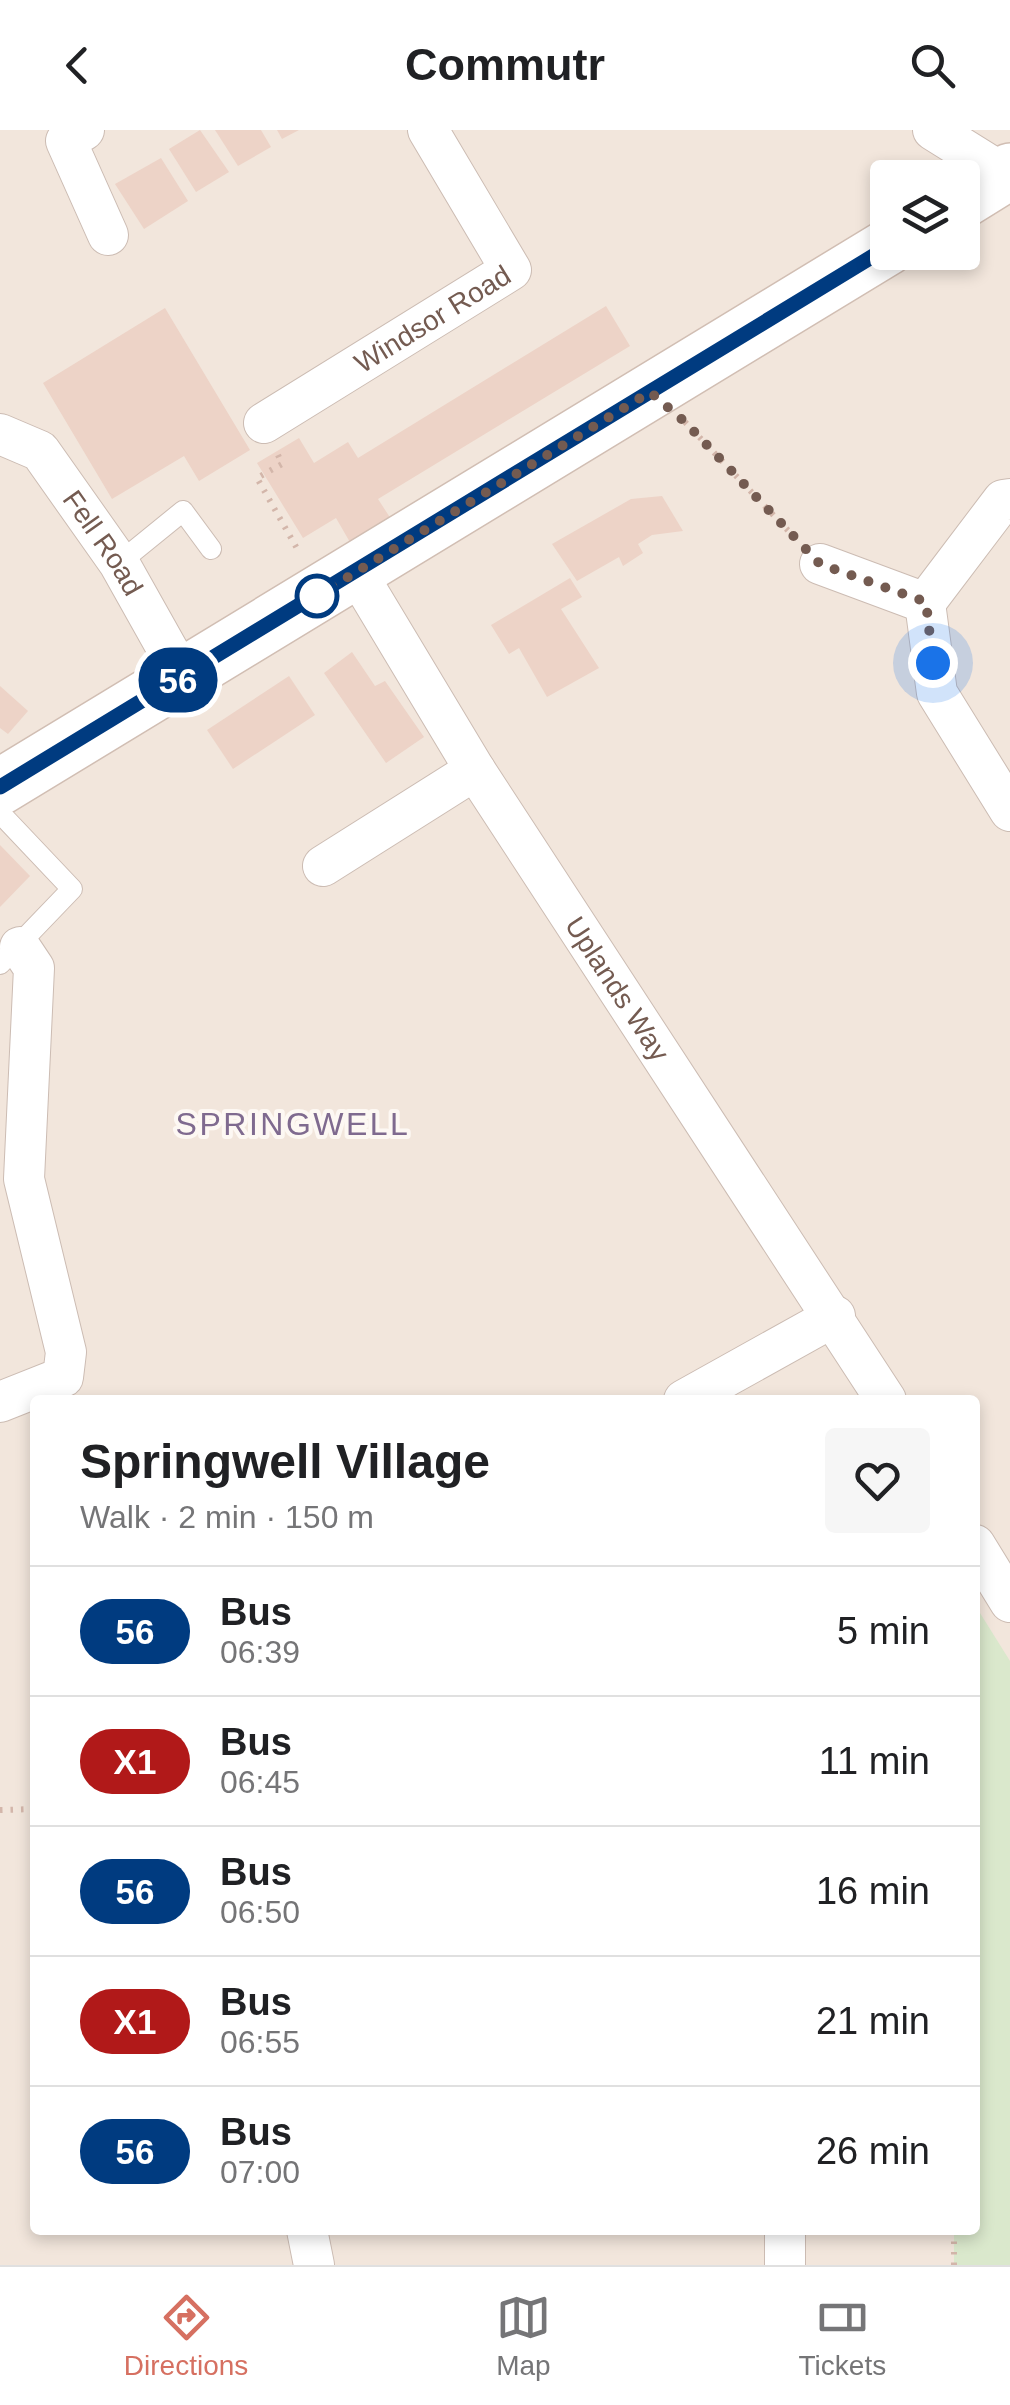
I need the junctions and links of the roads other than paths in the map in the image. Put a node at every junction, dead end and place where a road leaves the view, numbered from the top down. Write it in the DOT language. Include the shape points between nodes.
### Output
graph roads {
  1 [pos="428,130"];
  2 [pos="933,130"];
  3 [pos="70,134"];
  4 [pos="993,183"];
  5 [pos="108,235"];
  6 [pos="870,258"];
  7 [pos="264,423"];
  8 [pos="0,434"];
  9 [pos="1010,499"];
  10 [pos="211,550"];
  11 [pos="119,563"];
  12 [pos="820,564"];
  13 [pos="340,582"];
  14 [pos="926,602"];
  15 [pos="183,676"];
  16 [pos="18,768"];
  17 [pos="475,770"];
  18 [pos="1010,811"];
  19 [pos="0,813"];
  20 [pos="323,866"];
  21 [pos="10,955"];
  22 [pos="834,1316"];
  23 [pos="693,1395"];
  24 [pos="883,1395"];
  25 [pos="0,1402"];
  26 [pos="980,1553"];
  27 [pos="1010,1602"];
  28 [pos="309,2235"];
  29 [pos="785,2235"];
  30 [pos="314,2265"];
  31 [pos="785,2265"];
  1 -- 7 [label="street, Windsor Road" via="511,270"];
  2 -- 4 [label="street"];
  3 -- 5 [label="street"];
  6 -- 13 [label="main road"];
  8 -- 11 [label="street, Fell Road" via="40,451"];
  9 -- 14 [label="street"];
  10 -- 11 [label="lane" via="183,511"];
  11 -- 15 [label="street, Fell Road"];
  12 -- 14 [label="street"];
  13 -- 15 [label="main road"];
  13 -- 17 [label="street, Uplands Way"];
  14 -- 18 [label="street" via="936,693"];
  15 -- 16 [label="main road"];
  17 -- 20 [label="street"];
  17 -- 22 [label="street, Uplands Way"];
  19 -- 21 [label="lane" via="72,889"];
  21 -- 25 [label="street" via="34,968 24,1178 66,1352 63,1377"];
  22 -- 23 [label="street"];
  22 -- 24 [label="street, Uplands Way"];
  26 -- 27 [label="street"];
  28 -- 30 [label="street"];
  29 -- 31 [label="street"];
}
